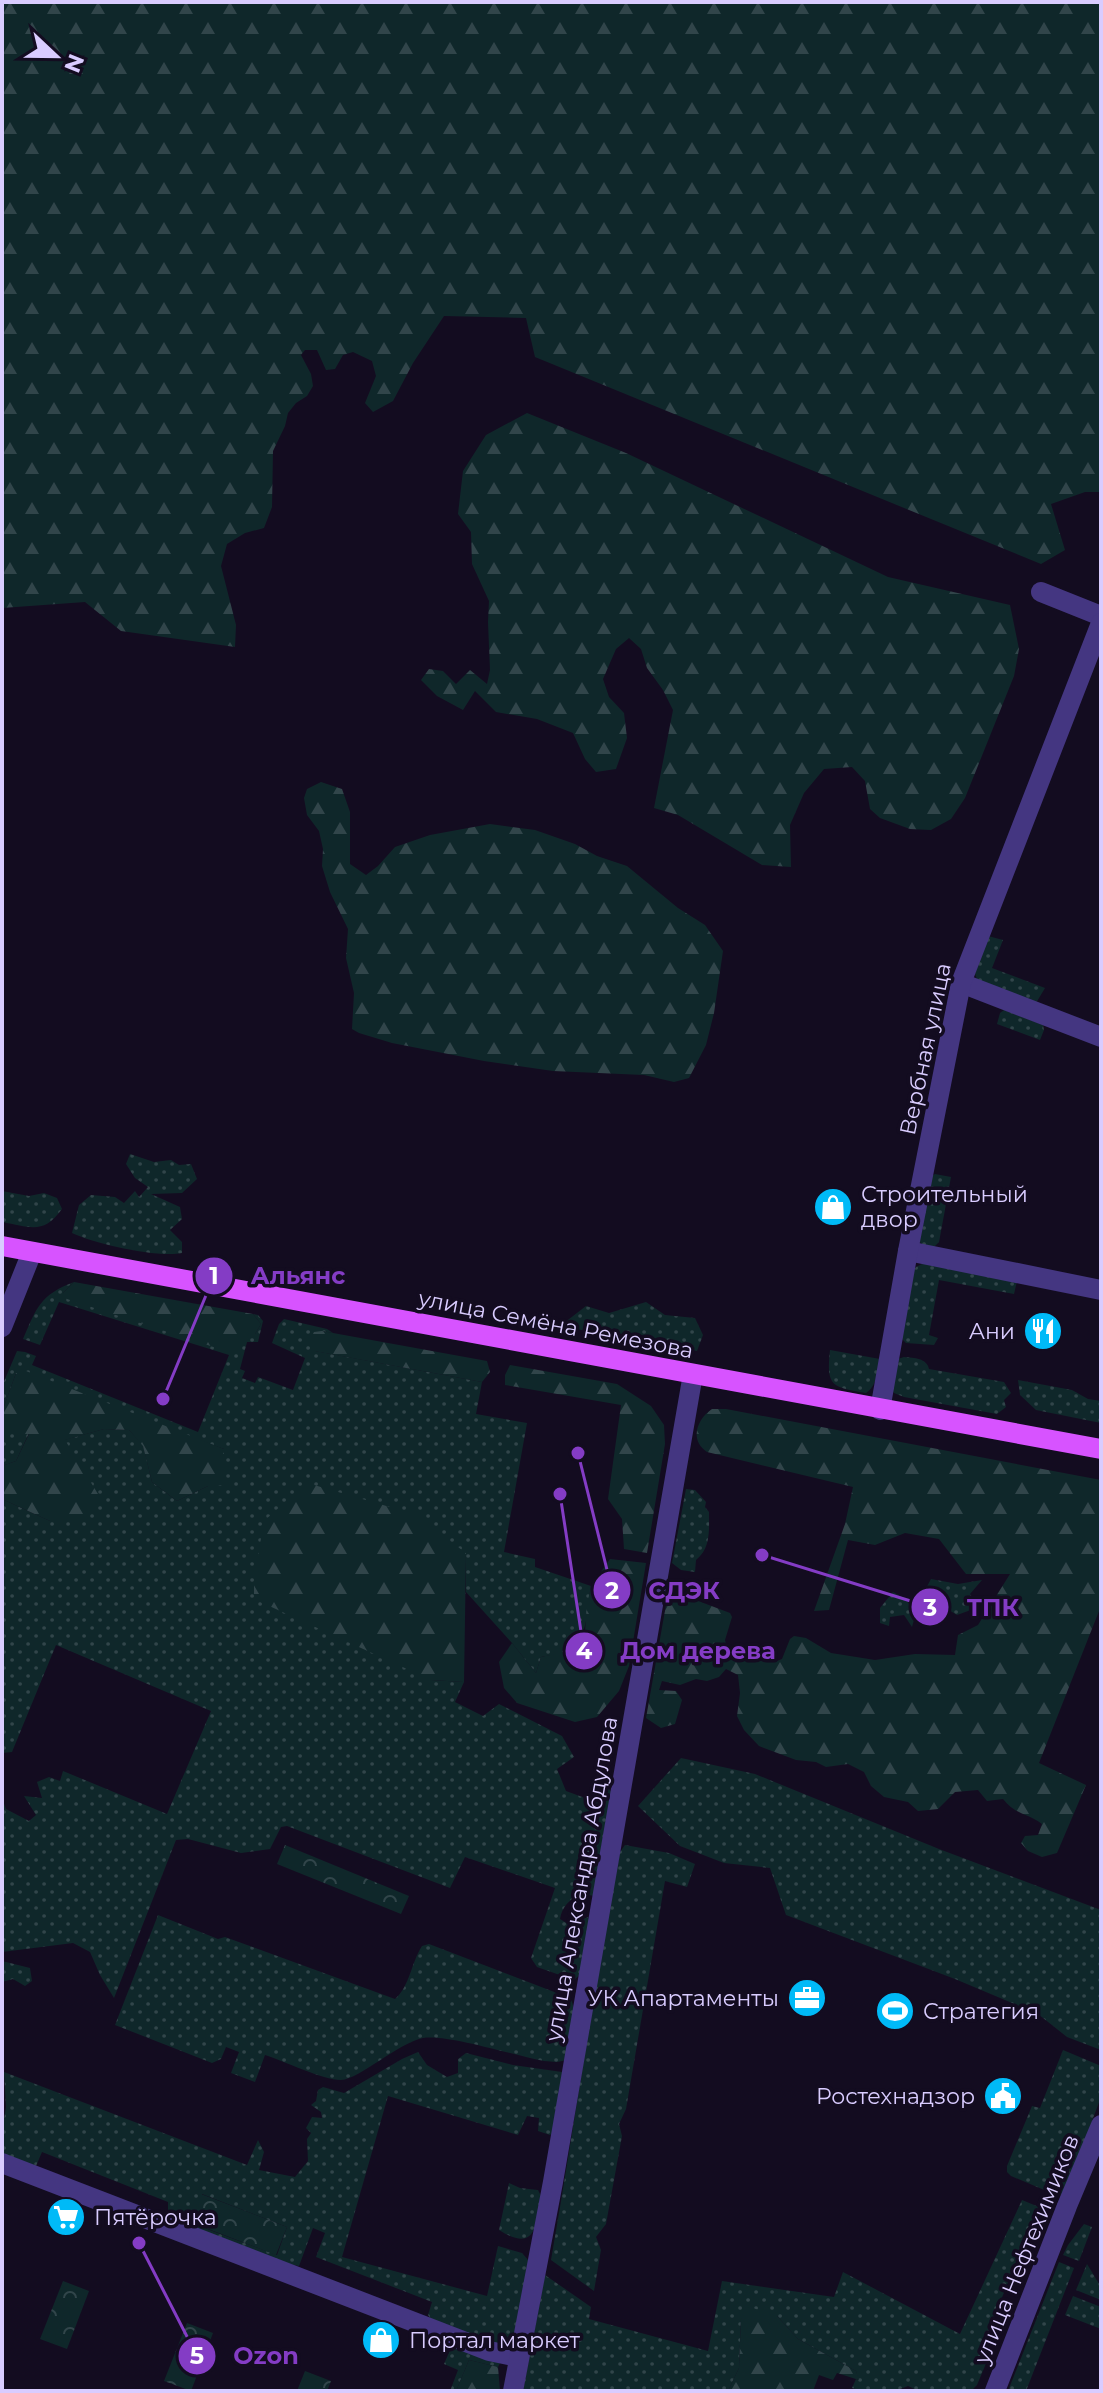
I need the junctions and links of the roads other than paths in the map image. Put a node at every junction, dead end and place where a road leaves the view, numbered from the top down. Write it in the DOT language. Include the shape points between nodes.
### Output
graph roads {
  1 [pos="1041,592"];
  2 [pos="1101,616"];
  3 [pos="1101,623"];
  4 [pos="961,983"];
  5 [pos="1101,1037"];
  6 [pos="2,1246"];
  7 [pos="908,1251"];
  8 [pos="32,1252"];
  9 [pos="1101,1290"];
  10 [pos="2,1327"];
  11 [pos="693,1374"];
  12 [pos="880,1410"];
  13 [pos="1101,1449"];
  14 [pos="1101,2125"];
  15 [pos="2,2163"];
  16 [pos="519,2357"];
  17 [pos="513,2391"];
  18 [pos="995,2391"];
  1 -- 2 [label="street"];
  3 -- 4 [label="street, Вербная улица"];
  4 -- 5 [label="street"];
  4 -- 7 [label="street, Вербная улица"];
  6 -- 8 [label="main road, улица Семёна Ремезова"];
  7 -- 9 [label="street"];
  7 -- 12 [label="street, Вербная улица"];
  8 -- 10 [label="street"];
  8 -- 11 [label="main road, улица Семёна Ремезова"];
  11 -- 12 [label="main road, улица Семёна Ремезова"];
  11 -- 16 [label="street, улица Александра Абдулова"];
  12 -- 13 [label="main road, улица Семёна Ремезова"];
  14 -- 18 [label="street, улица Нефтехимиков"];
  15 -- 16 [label="street" via="489,2351"];
  16 -- 17 [label="street, улица Александра Абдулова"];
}
